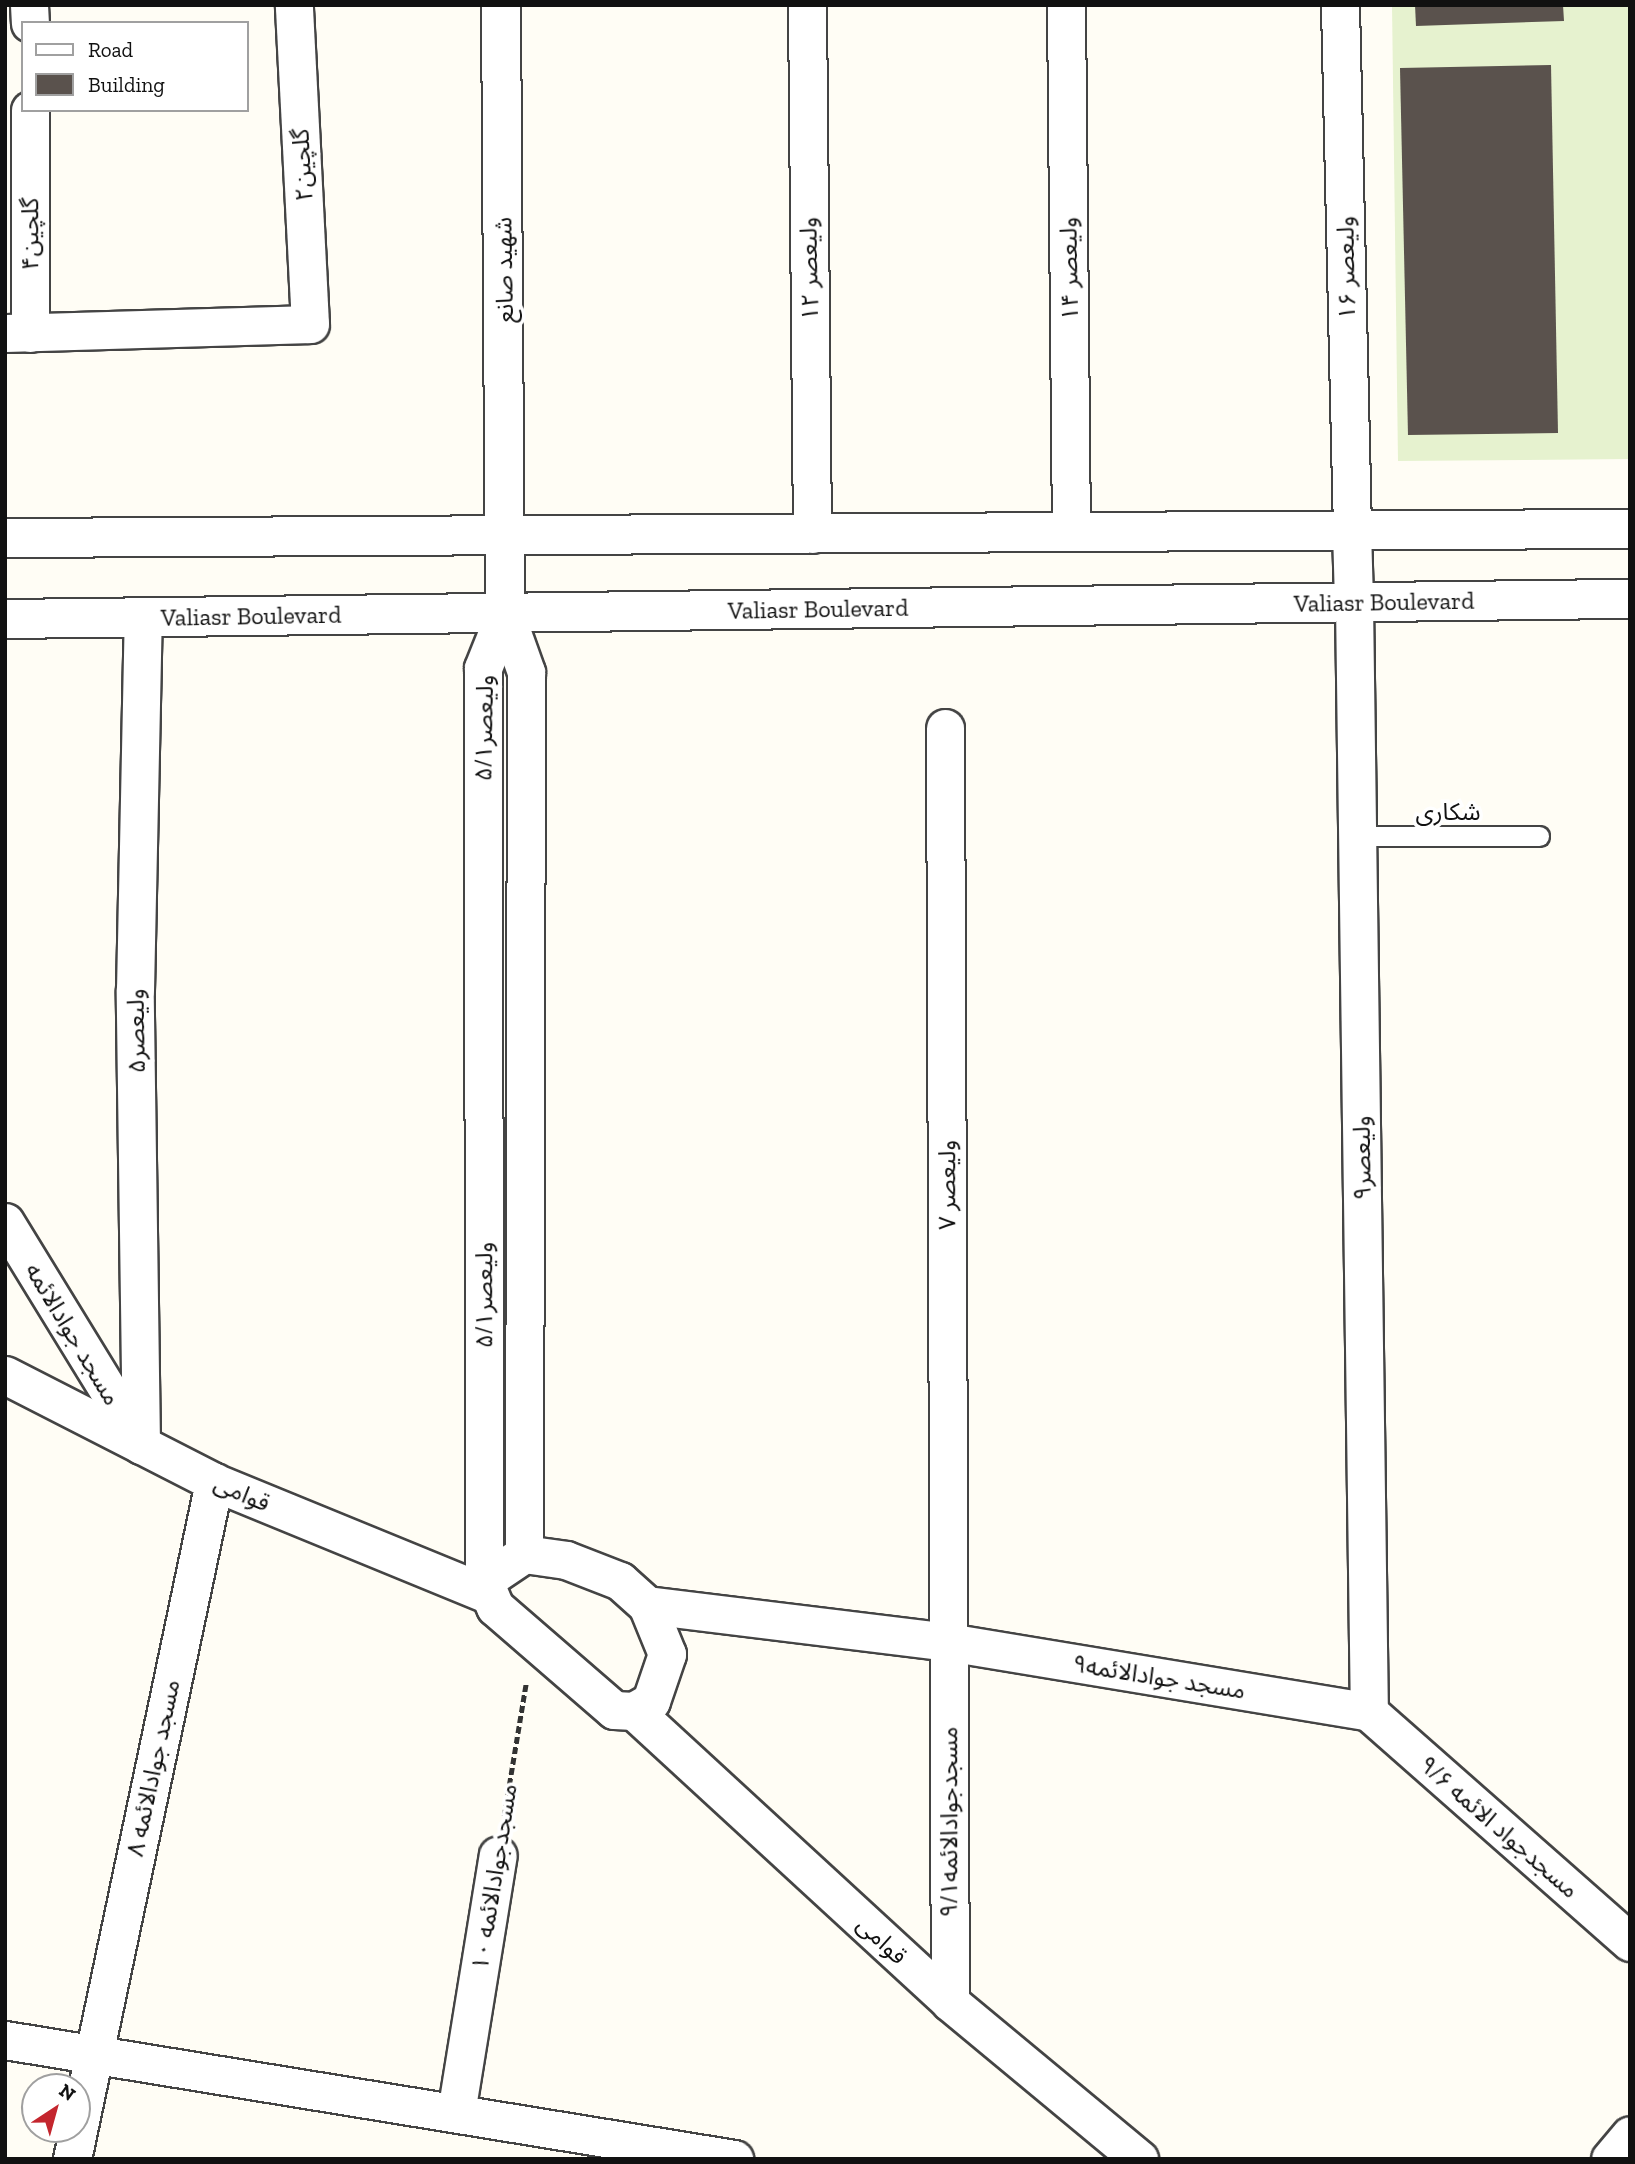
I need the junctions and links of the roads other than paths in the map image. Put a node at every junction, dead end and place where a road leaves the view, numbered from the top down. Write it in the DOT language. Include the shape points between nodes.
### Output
graph roads {
  1 [pos="294,5"];
  2 [pos="501,5"];
  3 [pos="807,5"];
  4 [pos="1066,5"];
  5 [pos="1340,5"];
  6 [pos="30,112"];
  7 [pos="18,333"];
  8 [pos="1630,529"];
  9 [pos="1352,530"];
  10 [pos="1071,532"];
  11 [pos="812,534"];
  12 [pos="506,536"];
  13 [pos="5,538"];
  14 [pos="1630,599"];
  15 [pos="1354,603"];
  16 [pos="505,613"];
  17 [pos="143,617"];
  18 [pos="5,619"];
  19 [pos="945,728"];
  20 [pos="1357,836"];
  21 [pos="1539,836"];
  22 [pos="5,1222"];
  23 [pos="5,1375"];
  24 [pos="141,1445"];
  25 [pos="215,1482"];
  26 [pos="524,1554"];
  27 [pos="485,1588"];
  28 [pos="647,1605"];
  29 [pos="948,1642"];
  30 [pos="634,1711"];
  31 [pos="1369,1712"];
  32 [pos="498,1855"];
  33 [pos="1630,1942"];
  34 [pos="950,2002"];
  35 [pos="5,2040"];
  36 [pos="92,2054"];
  37 [pos="456,2113"];
  38 [pos="1630,2134"];
  39 [pos="1121,2153"];
  40 [pos="72,2159"];
  41 [pos="734,2159"];
  42 [pos="1609,2159"];
  1 -- 7 [label="street, گلچین۲" via="310,324"];
  2 -- 12 [label="street, شهید صانع"];
  3 -- 11 [label="street, ولیعصر ۱۲"];
  4 -- 10 [label="street, ولیعصر ۱۴"];
  5 -- 9 [label="street, ولیعصر ۱۶"];
  6 -- 7 [label="street, گلچین۴"];
  8 -- 9 [label="street"];
  9 -- 10 [label="street"];
  9 -- 15 [label="street"];
  10 -- 11 [label="street"];
  11 -- 12 [label="street"];
  12 -- 13 [label="street"];
  12 -- 16 [label="street, شهید صانع"];
  14 -- 15 [label="street, Valiasr Boulevard"];
  15 -- 16 [label="street, Valiasr Boulevard"];
  15 -- 20 [label="street, ولیعصر۹"];
  16 -- 17 [label="street, Valiasr Boulevard"];
  16 -- 26 [label="street, ولیعصر۵/۱" via="526,672"];
  16 -- 27 [label="street, ولیعصر۵/۱" via="483,668"];
  17 -- 18 [label="street, Valiasr Boulevard"];
  17 -- 24 [label="street, ولیعصر۵" via="135,990"];
  19 -- 29 [label="street, ولیعصر ۷"];
  20 -- 21 [label="lane, شکاری"];
  20 -- 31 [label="street, ولیعصر۹"];
  22 -- 24 [label="street, مسجد جوادالائمه"];
  23 -- 24 [label="street, قوامی"];
  24 -- 25 [label="street, قوامی"];
  25 -- 27 [label="street, قوامی"];
  25 -- 36 [label="street, ۸ مسجد جوادالائمه"];
  26 -- 27 [label="street"];
  26 -- 28 [label="street" via="566,1560 620,1581"];
  27 -- 30 [label="street" via="533,1642 614,1710"];
  28 -- 29 [label="street, مسجد جوادالائمه۹"];
  28 -- 30 [label="street" via="667,1654 651,1701"];
  29 -- 31 [label="street, مسجد جوادالائمه۹"];
  29 -- 34 [label="street, مسجدجوادالائمه۹/۱"];
  30 -- 34 [label="street, قوامی"];
  31 -- 33 [label="street, مسجدجواد الائمه ۹/۶"];
  32 -- 37 [label="street, مسجدجوادالائمه ۱۰"];
  34 -- 39 [label="street, قوامی"];
  35 -- 36 [label="street"];
  36 -- 37 [label="street"];
  36 -- 40 [label="street, ۸ مسجد جوادالائمه"];
  37 -- 41 [label="street"];
  38 -- 42 [label="street"];
}
